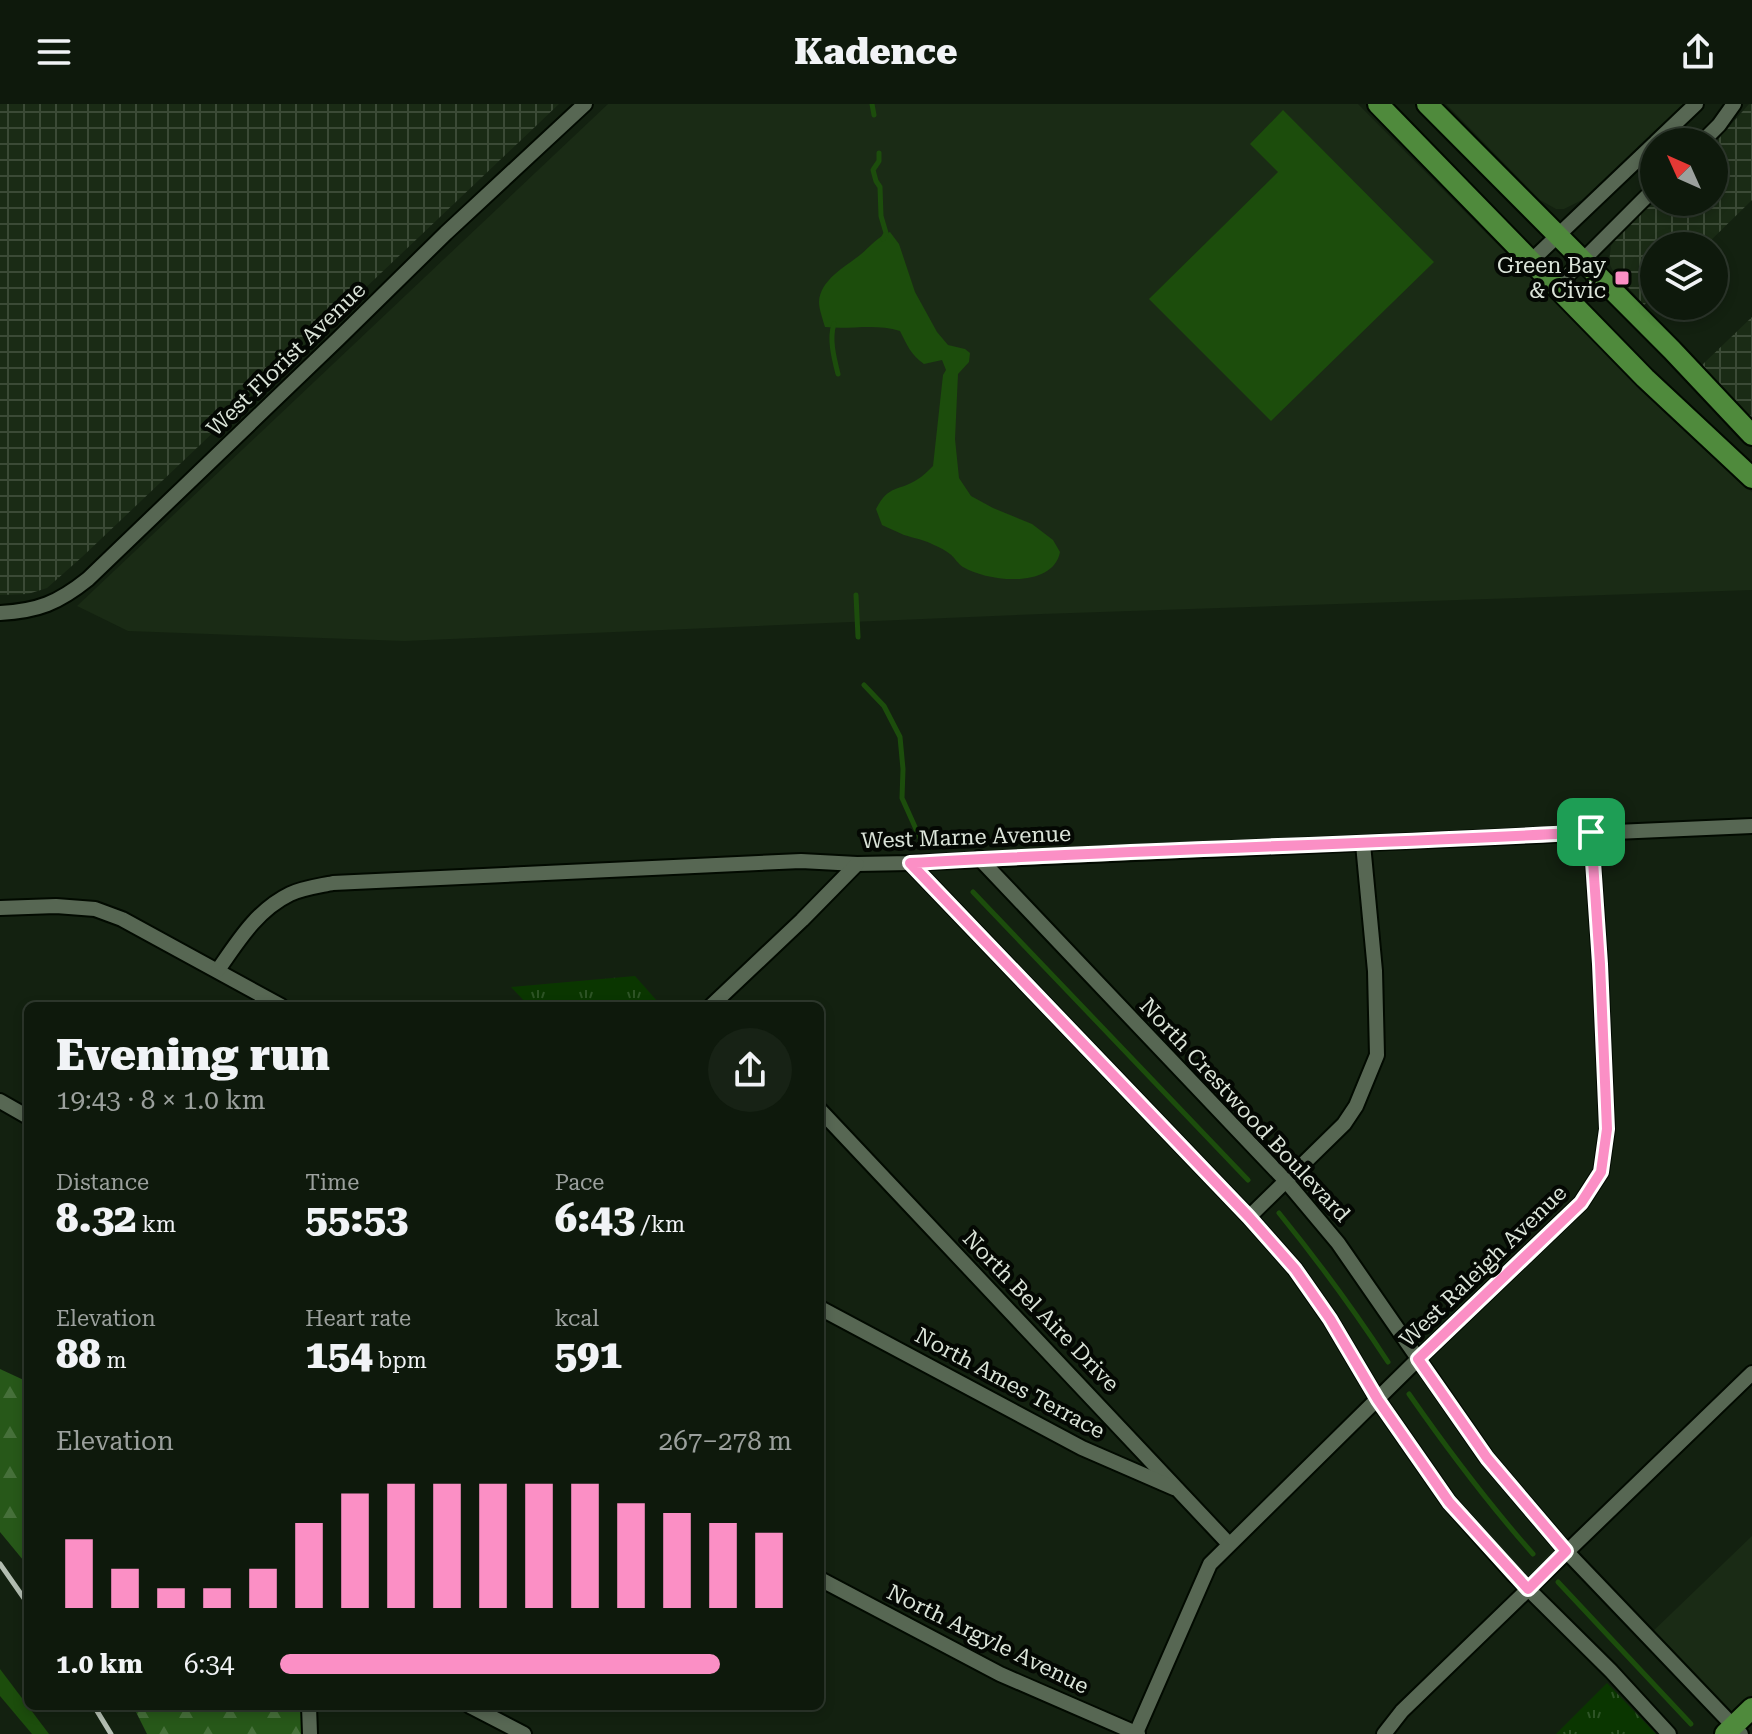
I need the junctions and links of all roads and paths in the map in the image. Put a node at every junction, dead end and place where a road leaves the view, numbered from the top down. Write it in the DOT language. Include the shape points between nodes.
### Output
graph roads {
  1 [pos="585,104"];
  2 [pos="1378,104"];
  3 [pos="1427,104"];
  4 [pos="1696,104"];
  5 [pos="1734,104"];
  6 [pos="1671,128"];
  7 [pos="1716,128"];
  8 [pos="1640,157"];
  9 [pos="1640,203"];
  10 [pos="1558,235"];
  11 [pos="1583,259"];
  12 [pos="1530,262"];
  13 [pos="1556,287"];
  14 [pos="1752,435"];
  15 [pos="1752,478"];
  16 [pos="0,613"];
  17 [pos="1752,826"];
  18 [pos="1591,832"];
  19 [pos="1363,844"];
  20 [pos="979,858"];
  21 [pos="910,863"];
  22 [pos="857,864"];
  23 [pos="0,908"];
  24 [pos="218,970"];
  25 [pos="274,1002"];
  26 [pos="718,1002"];
  27 [pos="0,1101"];
  28 [pos="824,1114"];
  29 [pos="24,1115"];
  30 [pos="1286,1181"];
  31 [pos="1249,1217"];
  32 [pos="824,1310"];
  33 [pos="1418,1359"];
  34 [pos="1752,1373"];
  35 [pos="1378,1400"];
  36 [pos="1182,1491"];
  37 [pos="1229,1544"];
  38 [pos="1566,1551"];
  39 [pos="824,1581"];
  40 [pos="1528,1589"];
  41 [pos="1752,1708"];
  42 [pos="309,1710"];
  43 [pos="478,1710"];
  44 [pos="1733,1731"];
  45 [pos="310,1734"];
  46 [pos="524,1734"];
  47 [pos="1137,1734"];
  48 [pos="1384,1734"];
  49 [pos="1669,1734"];
  1 -- 16 [label="street, West Florist Avenue" via="88,579 57,601"];
  2 -- 12 [label="main road"];
  3 -- 10 [label="main road"];
  4 -- 6 [label="street"];
  5 -- 7 [label="street"];
  8 -- 10 [label="street"];
  9 -- 11 [label="street"];
  10 -- 11 [label="main road"];
  10 -- 12 [label="street"];
  11 -- 13 [label="street"];
  11 -- 14 [label="main road"];
  12 -- 13 [label="main road"];
  13 -- 15 [label="main road"];
  17 -- 18 [label="street, West Marne Avenue"];
  18 -- 19 [label="street, West Marne Avenue"];
  18 -- 33 [label="street, West Raleigh Avenue" via="1607,1129 1601,1172 1581,1203"];
  19 -- 20 [label="street, West Marne Avenue"];
  19 -- 30 [label="street" via="1377,1055 1344,1124"];
  20 -- 21 [label="street, West Marne Avenue"];
  20 -- 30 [label="street, North Crestwood Boulevard"];
  21 -- 22 [label="street, West Marne Avenue"];
  21 -- 31 [label="street"];
  22 -- 24 [label="street, West Marne Avenue" via="801,861 333,883 292,893 266,909"];
  22 -- 26 [label="street"];
  23 -- 24 [label="street" via="95,909"];
  24 -- 25 [label="street"];
  27 -- 29 [label="street"];
  28 -- 36 [label="street, North Bel Aire Drive"];
  30 -- 31 [label="street"];
  30 -- 33 [label="street, North Crestwood Boulevard" via="1338,1243"];
  31 -- 35 [label="street" via="1295,1269"];
  32 -- 36 [label="street, North Ames Terrace" via="1082,1448"];
  33 -- 35 [label="street, West Raleigh Avenue"];
  33 -- 38 [label="street, North Crestwood Boulevard" via="1487,1458"];
  34 -- 38 [label="street"];
  35 -- 37 [label="street, West Raleigh Avenue"];
  35 -- 40 [label="street" via="1449,1502"];
  36 -- 37 [label="street, North Bel Aire Drive"];
  37 -- 47 [label="street, West Raleigh Avenue" via="1210,1564"];
  38 -- 40 [label="street"];
  38 -- 44 [label="street, North Crestwood Boulevard"];
  39 -- 47 [label="street, North Argyle Avenue" via="1000,1674"];
  40 -- 48 [label="street"];
  40 -- 49 [label="street"];
  41 -- 44 [label="main road"];
  42 -- 45 [label="street"];
  43 -- 46 [label="street"];
}
